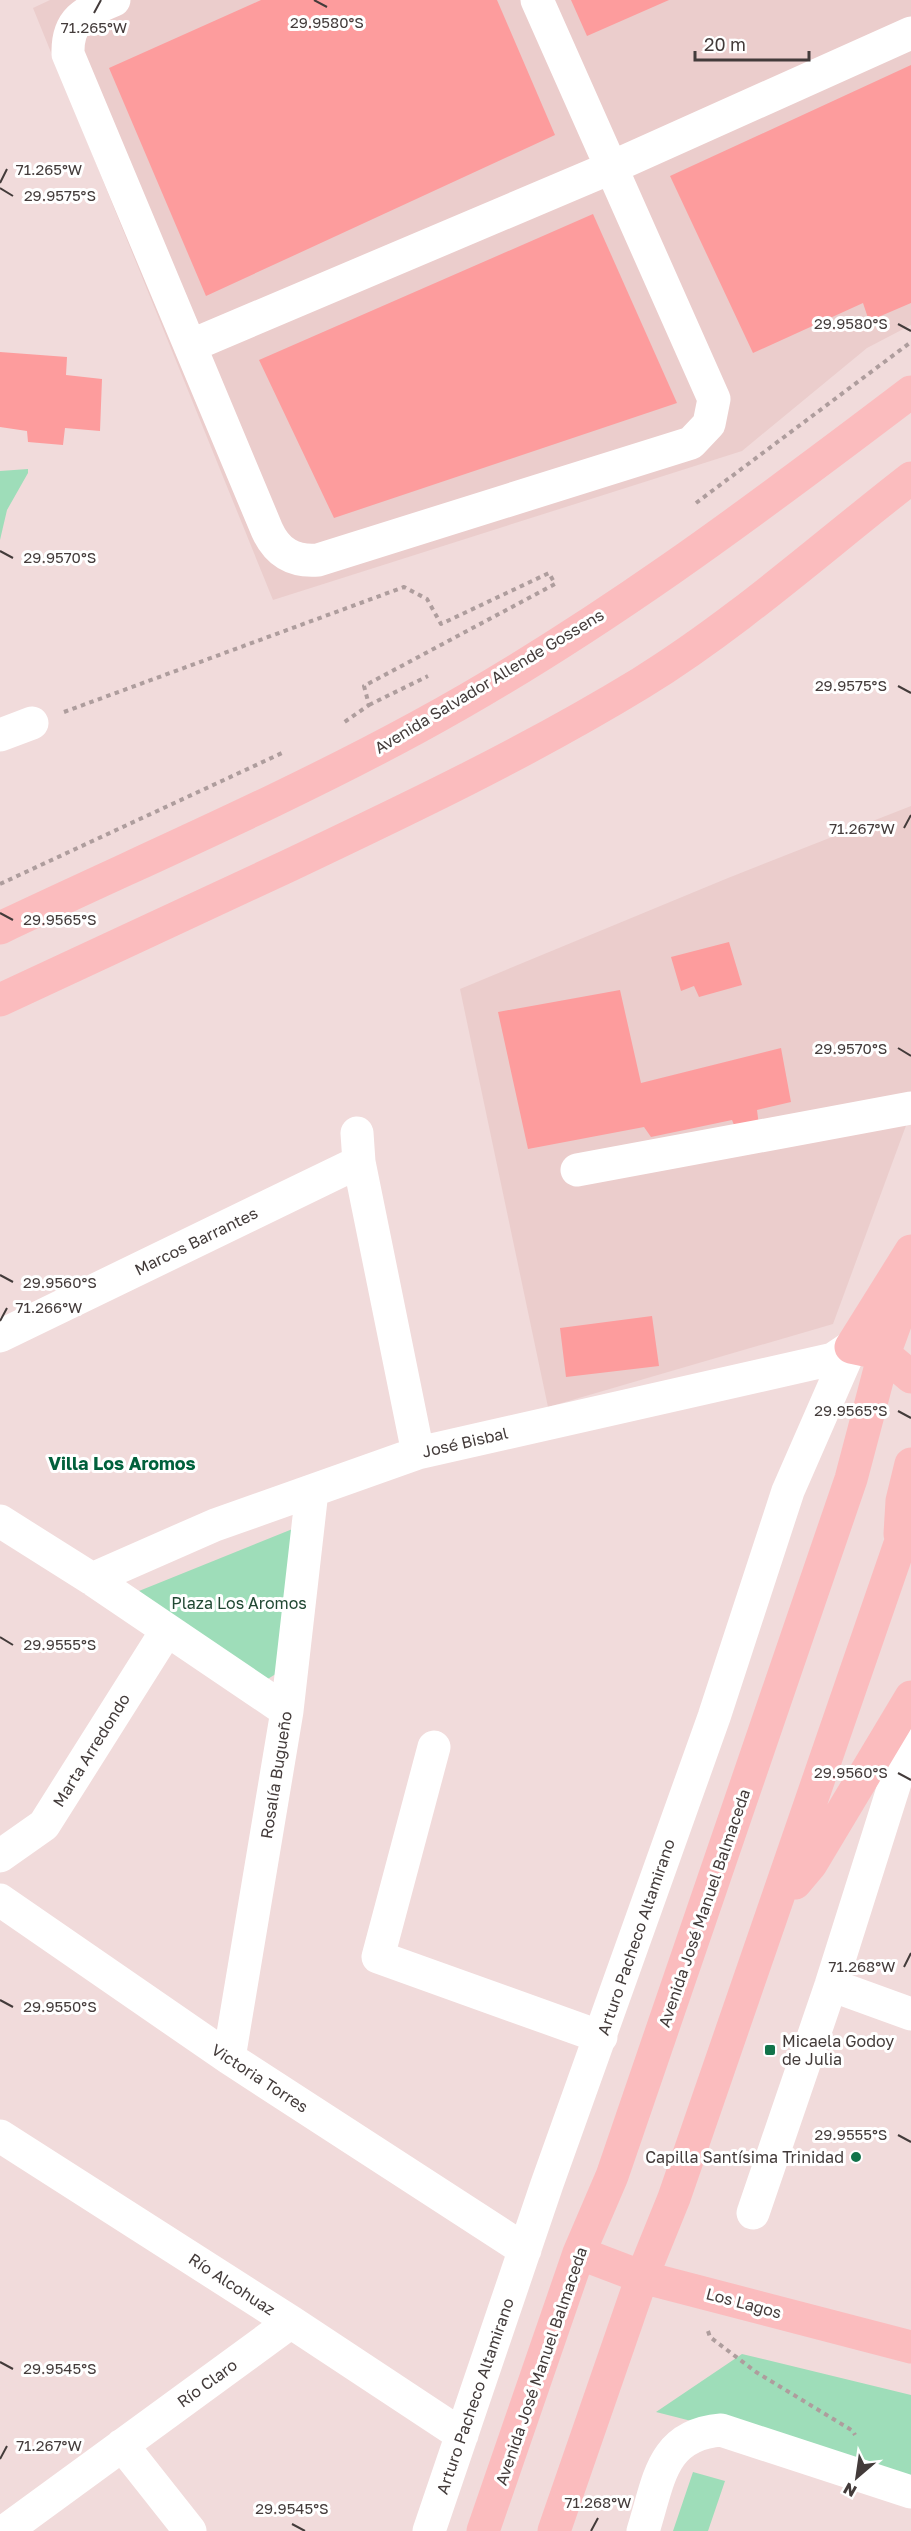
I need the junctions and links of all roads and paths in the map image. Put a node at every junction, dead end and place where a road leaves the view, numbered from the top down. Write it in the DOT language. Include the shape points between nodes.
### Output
graph roads {
  1 [pos="114,0"];
  2 [pos="537,0"];
  3 [pos="911,33"];
  4 [pos="610,168"];
  5 [pos="911,342"];
  6 [pos="190,346"];
  7 [pos="911,384"];
  8 [pos="911,392"];
  9 [pos="881,415"];
  10 [pos="911,478"];
  11 [pos="693,505"];
  12 [pos="433,674"];
  13 [pos="369,705"];
  14 [pos="32,723"];
  15 [pos="337,727"];
  16 [pos="0,735"];
  17 [pos="282,752"];
  18 [pos="0,884"];
  19 [pos="0,928"];
  20 [pos="0,1000"];
  21 [pos="911,1108"];
  22 [pos="577,1170"];
  23 [pos="911,1251"];
  24 [pos="911,1280"];
  25 [pos="0,1336"];
  26 [pos="850,1347"];
  27 [pos="884,1354"];
  28 [pos="911,1377"];
  29 [pos="418,1453"];
  30 [pos="911,1464"];
  31 [pos="312,1491"];
  32 [pos="911,1512"];
  33 [pos="5,1532"];
  34 [pos="900,1545"];
  35 [pos="92,1579"];
  36 [pos="167,1630"];
  37 [pos="911,1696"];
  38 [pos="287,1711"];
  39 [pos="910,1737"];
  40 [pos="434,1747"];
  41 [pos="0,1856"];
  42 [pos="0,1900"];
  43 [pos="778,1902"];
  44 [pos="831,1985"];
  45 [pos="911,2014"];
  46 [pos="601,2037"];
  47 [pos="229,2058"];
  48 [pos="0,2136"];
  49 [pos="753,2213"];
  50 [pos="525,2250"];
  51 [pos="579,2253"];
  52 [pos="642,2277"];
  53 [pos="694,2290"];
  54 [pos="291,2322"];
  55 [pos="911,2347"];
  56 [pos="462,2436"];
  57 [pos="122,2445"];
  58 [pos="897,2488"];
  59 [pos="10,2529"];
  60 [pos="189,2531"];
  61 [pos="429,2531"];
  62 [pos="483,2531"];
  63 [pos="555,2531"];
  64 [pos="643,2531"];
  1 -- 6 [label="street" via="76,21 68,40 68,54"];
  2 -- 4 [label="street"];
  3 -- 4 [label="street"];
  4 -- 6 [label="street"];
  4 -- 6 [label="street" via="714,399 709,424 691,443 318,560 294,559 272,542"];
  5 -- 11 [label="path"];
  7 -- 9 [label="main road"];
  8 -- 9 [label="main road, Avenida Salvador Allende Gossens"];
  9 -- 19 [label="main road, Avenida Salvador Allende Gossens" via="706,546 574,633 420,726 336,770"];
  10 -- 20 [label="main road" via="743,613 603,706 400,814"];
  12 -- 13 [label="path"];
  13 -- 14 [label="path" via="364,686 555,584 549,573 441,624 427,599 404,586"];
  13 -- 15 [label="path"];
  14 -- 16 [label="street"];
  17 -- 18 [label="path"];
  21 -- 22 [label="street"];
  23 -- 26 [label="main road"];
  24 -- 27 [label="main road, Avenida José Manuel Balmaceda"];
  25 -- 29 [label="street, Marcos Barrantes" via="358,1148"];
  26 -- 27 [label="main road"];
  26 -- 29 [label="street, José Bisbal" via="833,1359"];
  26 -- 46 [label="street, Arturo Pacheco Altamirano" via="788,1491 714,1717"];
  27 -- 28 [label="main road"];
  27 -- 51 [label="main road, Avenida José Manuel Balmaceda" via="847,1490 612,2176"];
  29 -- 31 [label="street, José Bisbal"];
  30 -- 34 [label="main road" via="902,1501"];
  31 -- 35 [label="street, José Bisbal" via="215,1525"];
  31 -- 38 [label="street, Rosalía Bugueño"];
  32 -- 34 [label="main road"];
  33 -- 35 [label="street"];
  34 -- 43 [label="main road"];
  35 -- 36 [label="street"];
  36 -- 38 [label="street"];
  36 -- 41 [label="street, Marta Arredondo" via="44,1826"];
  37 -- 43 [label="main road" via="811,1864"];
  38 -- 47 [label="street, Rosalía Bugueño"];
  39 -- 44 [label="street"];
  40 -- 46 [label="street" via="378,1957"];
  42 -- 47 [label="street, Victoria Torres"];
  43 -- 52 [label="main road" via="674,2198"];
  44 -- 45 [label="street"];
  44 -- 49 [label="street"];
  46 -- 50 [label="street, Arturo Pacheco Altamirano"];
  47 -- 50 [label="street, Victoria Torres"];
  48 -- 54 [label="street, Río Alcohuaz"];
  50 -- 56 [label="street, Arturo Pacheco Altamirano"];
  51 -- 52 [label="main road, Los Lagos"];
  51 -- 62 [label="main road, Avenida José Manuel Balmaceda"];
  52 -- 53 [label="main road, Los Lagos"];
  52 -- 63 [label="main road"];
  53 -- 55 [label="main road, Los Lagos"];
  53 -- 58 [label="path" via="710,2337 756,2372 853,2431"];
  54 -- 56 [label="street, Río Alcohuaz"];
  54 -- 57 [label="street, Río Claro"];
  56 -- 61 [label="street, Arturo Pacheco Altamirano"];
  57 -- 59 [label="street, Río Claro"];
  57 -- 60 [label="street"];
  58 -- 64 [label="street" via="721,2430 704,2432 688,2438 667,2459"];
}
